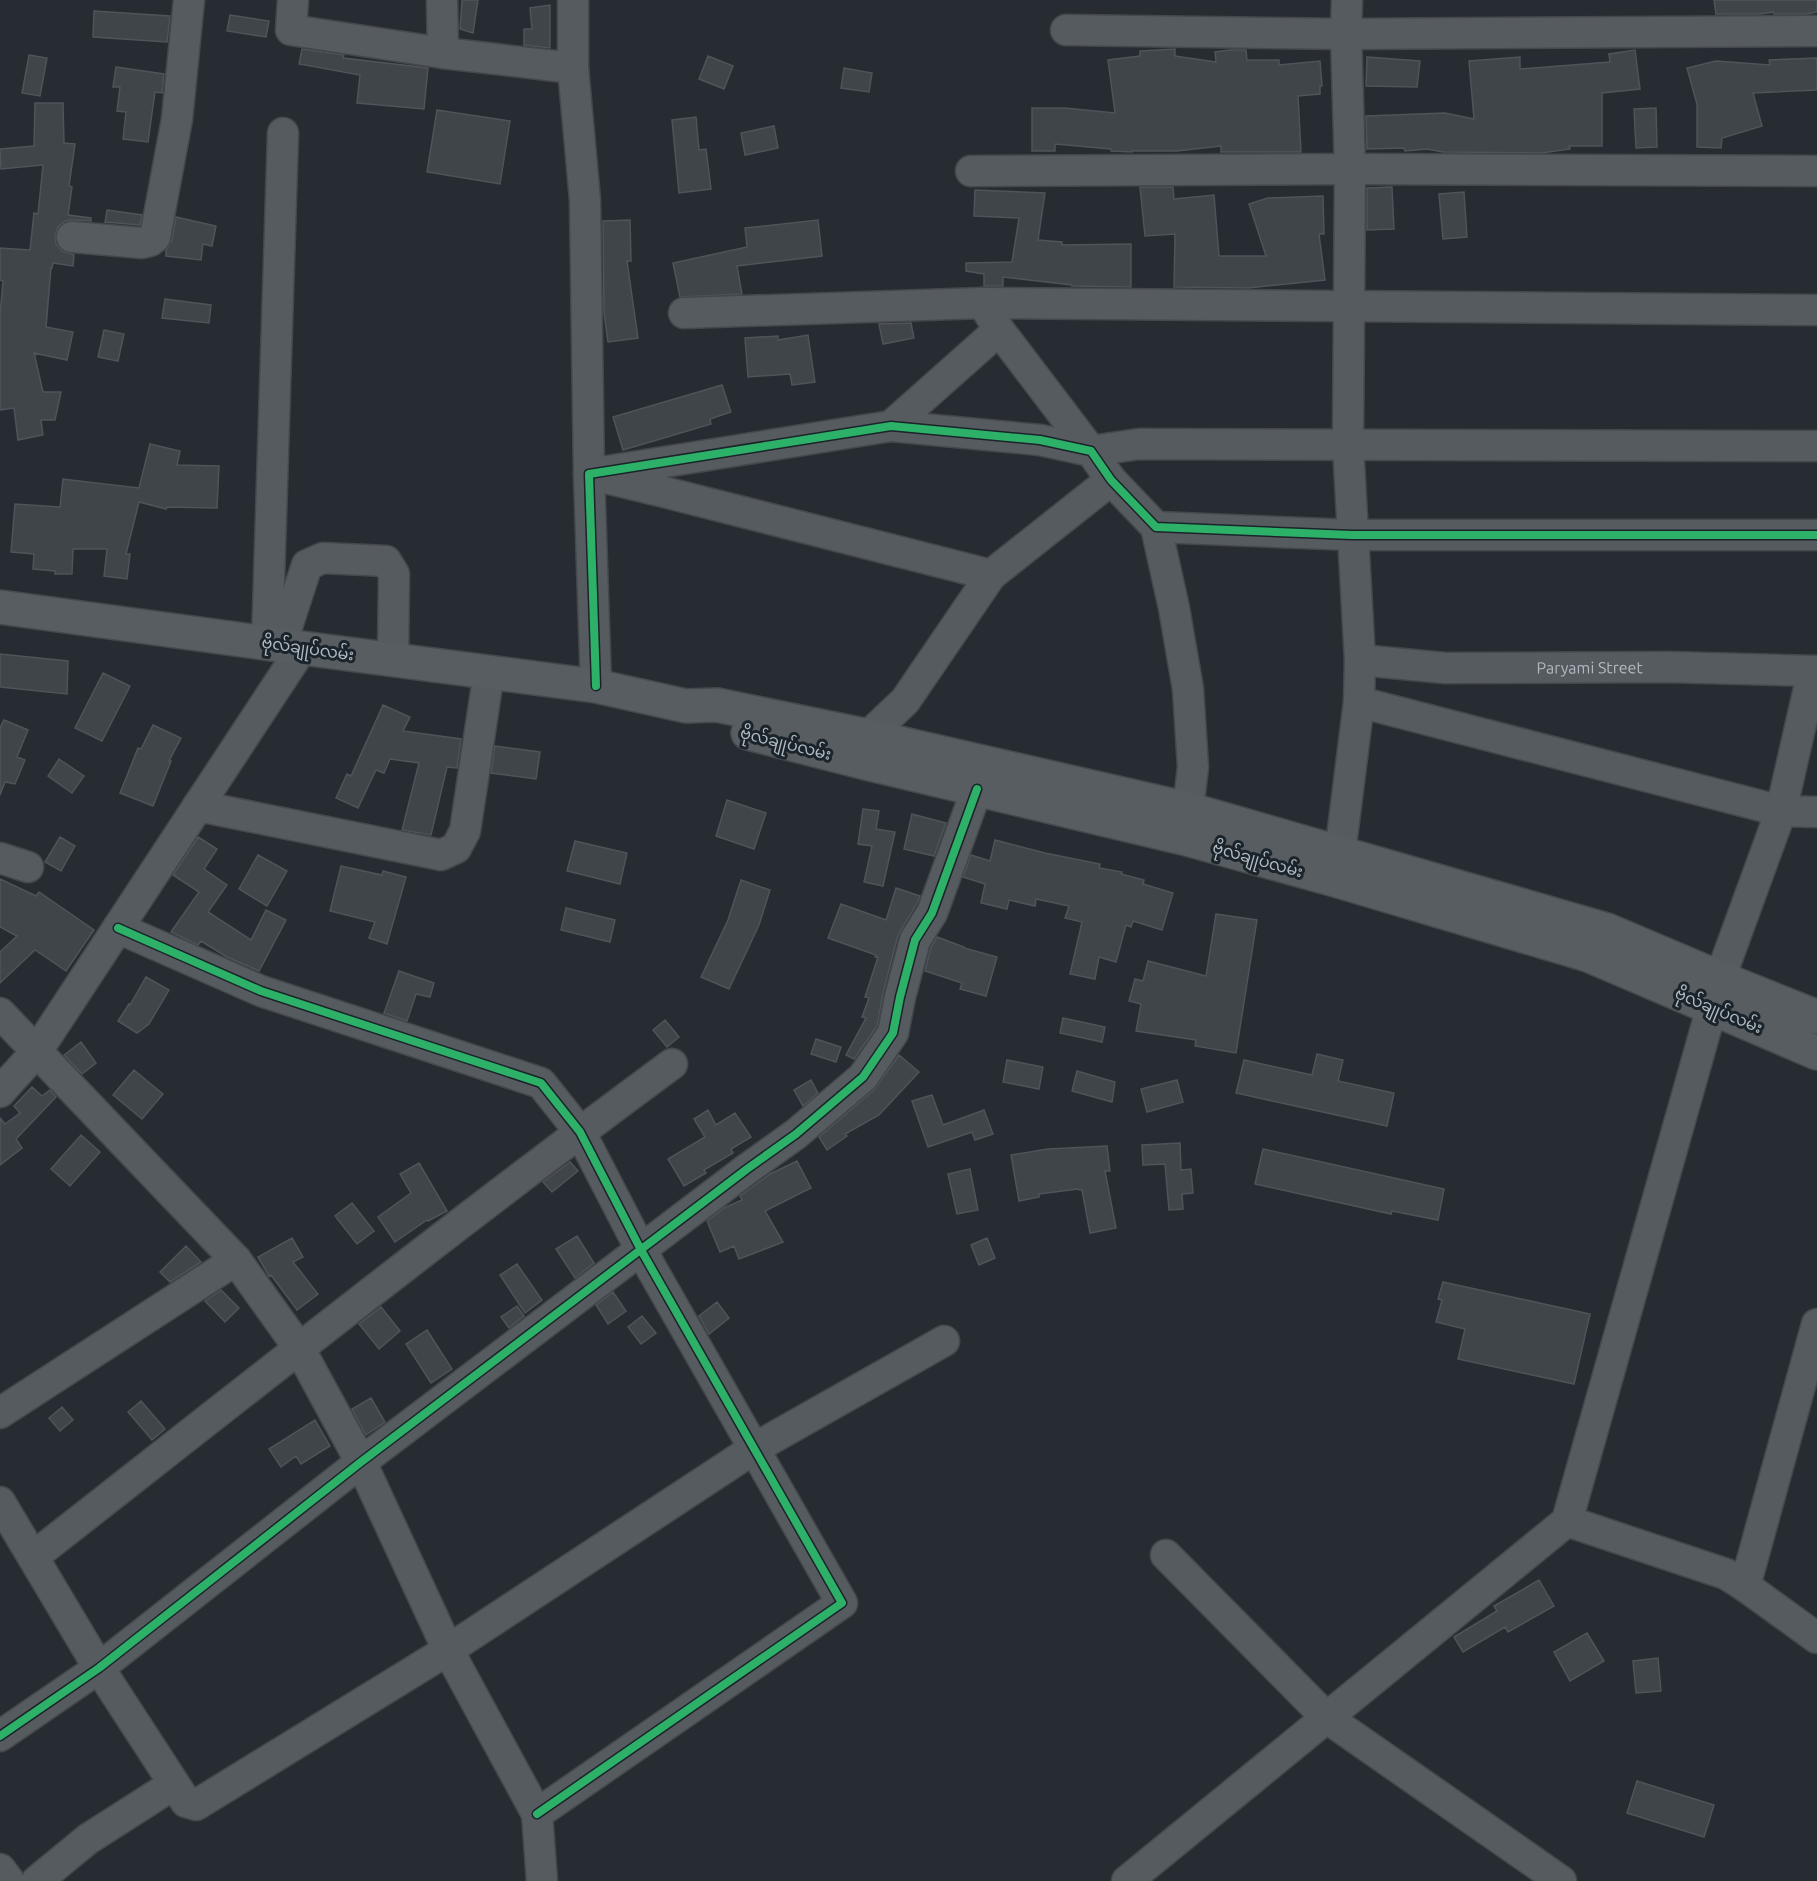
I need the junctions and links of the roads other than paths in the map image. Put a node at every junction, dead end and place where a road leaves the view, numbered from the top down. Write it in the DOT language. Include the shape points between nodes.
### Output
graph roads {
  1 [pos="189,0"];
  2 [pos="293,0"];
  3 [pos="442,0"];
  4 [pos="573,0"];
  5 [pos="1347,0"];
  6 [pos="1066,30"];
  7 [pos="1817,31"];
  8 [pos="1346,34"];
  9 [pos="443,53"];
  10 [pos="573,68"];
  11 [pos="283,133"];
  12 [pos="1350,169"];
  13 [pos="971,171"];
  14 [pos="1817,171"];
  15 [pos="72,237"];
  16 [pos="982,303"];
  17 [pos="1348,306"];
  18 [pos="1817,310"];
  19 [pos="684,314"];
  20 [pos="999,330"];
  21 [pos="891,426"];
  22 [pos="1348,445"];
  23 [pos="1817,446"];
  24 [pos="1090,452"];
  25 [pos="589,474"];
  26 [pos="1112,480"];
  27 [pos="1156,527"];
  28 [pos="1352,535"];
  29 [pos="1817,535"];
  30 [pos="991,575"];
  31 [pos="0,607"];
  32 [pos="283,645"];
  33 [pos="393,659"];
  34 [pos="1360,660"];
  35 [pos="1815,671"];
  36 [pos="489,672"];
  37 [pos="596,686"];
  38 [pos="1359,702"];
  39 [pos="686,706"];
  40 [pos="868,736"];
  41 [pos="977,789"];
  42 [pos="198,806"];
  43 [pos="1188,809"];
  44 [pos="1781,812"];
  45 [pos="1817,812"];
  46 [pos="1340,853"];
  47 [pos="0,858"];
  48 [pos="28,867"];
  49 [pos="118,928"];
  50 [pos="1716,993"];
  51 [pos="0,1013"];
  52 [pos="1817,1017"];
  53 [pos="37,1051"];
  54 [pos="1817,1053"];
  55 [pos="672,1064"];
  56 [pos="0,1092"];
  57 [pos="580,1132"];
  58 [pos="640,1250"];
  59 [pos="236,1260"];
  60 [pos="1817,1324"];
  61 [pos="944,1341"];
  62 [pos="299,1348"];
  63 [pos="0,1413"];
  64 [pos="755,1448"];
  65 [pos="361,1462"];
  66 [pos="0,1502"];
  67 [pos="1567,1521"];
  68 [pos="1166,1555"];
  69 [pos="33,1557"];
  70 [pos="1745,1586"];
  71 [pos="1817,1638"];
  72 [pos="448,1650"];
  73 [pos="99,1668"];
  74 [pos="1327,1718"];
  75 [pos="0,1736"];
  76 [pos="174,1784"];
  77 [pos="537,1814"];
  78 [pos="0,1869"];
  79 [pos="9,1881"];
  80 [pos="37,1881"];
  81 [pos="542,1881"];
  82 [pos="1127,1881"];
  83 [pos="1561,1881"];
  1 -- 15 [label="street" via="177,119 155,237 142,243"];
  2 -- 9 [label="street" via="291,30"];
  3 -- 9 [label="street"];
  4 -- 10 [label="street"];
  5 -- 8 [label="street"];
  6 -- 8 [label="street"];
  7 -- 8 [label="street"];
  8 -- 12 [label="street"];
  9 -- 10 [label="street"];
  10 -- 25 [label="street" via="585,200"];
  11 -- 32 [label="street"];
  12 -- 13 [label="street"];
  12 -- 14 [label="street"];
  12 -- 17 [label="street"];
  16 -- 17 [label="street"];
  16 -- 19 [label="street"];
  16 -- 20 [label="street"];
  17 -- 18 [label="street"];
  17 -- 22 [label="street"];
  20 -- 21 [label="street"];
  20 -- 24 [label="street"];
  21 -- 24 [label="street" via="1040,440"];
  21 -- 25 [label="street"];
  22 -- 23 [label="street"];
  22 -- 24 [label="street" via="1139,444"];
  22 -- 28 [label="street"];
  24 -- 26 [label="street"];
  25 -- 30 [label="street"];
  25 -- 37 [label="street"];
  26 -- 27 [label="street"];
  26 -- 30 [label="street"];
  27 -- 28 [label="street"];
  27 -- 43 [label="street" via="1188,689 1192,767"];
  28 -- 29 [label="street"];
  28 -- 34 [label="street"];
  30 -- 40 [label="street" via="905,700"];
  31 -- 32 [label="main road, ဗိုလ်ချုပ်လမ်း"];
  32 -- 33 [label="main road, ဗိုလ်ချုပ်လမ်း"];
  32 -- 33 [label="street" via="307,565 323,558 386,561 394,574"];
  32 -- 42 [label="street"];
  33 -- 36 [label="main road, ဗိုလ်ချုပ်လမ်း"];
  34 -- 35 [label="street, Paryami Street" via="1445,668"];
  34 -- 38 [label="street"];
  35 -- 44 [label="street"];
  36 -- 37 [label="main road, ဗိုလ်ချုပ်လမ်း"];
  36 -- 42 [label="street" via="465,831 456,848 441,855"];
  37 -- 39 [label="main road, ဗိုလ်ချုပ်လမ်း"];
  38 -- 44 [label="street"];
  38 -- 46 [label="street"];
  39 -- 40 [label="main road, ဗိုလ်ချုပ်လမ်း" via="717,705"];
  39 -- 41 [label="main road, ဗိုလ်ချုပ်လမ်း" via="729,728"];
  40 -- 43 [label="main road, ဗိုလ်ချုပ်လမ်း"];
  41 -- 50 [label="main road, ဗိုလ်ချုပ်လမ်း" via="1187,839"];
  41 -- 58 [label="street" via="932,913 915,940 893,1034 863,1077 796,1134"];
  42 -- 49 [label="street"];
  43 -- 46 [label="main road, ဗိုလ်ချုပ်လမ်း"];
  44 -- 45 [label="street"];
  44 -- 50 [label="street"];
  46 -- 50 [label="main road, ဗိုလ်ချုပ်လမ်း" via="1607,930"];
  47 -- 48 [label="street"];
  49 -- 53 [label="street"];
  49 -- 57 [label="street" via="261,991 541,1083"];
  50 -- 52 [label="main road, ဗိုလ်ချုပ်လမ်း"];
  50 -- 54 [label="main road, ဗိုလ်ချုပ်လမ်း"];
  50 -- 67 [label="street"];
  51 -- 53 [label="street"];
  53 -- 56 [label="street"];
  53 -- 59 [label="street"];
  55 -- 57 [label="street"];
  57 -- 58 [label="street"];
  57 -- 62 [label="street"];
  58 -- 64 [label="street"];
  58 -- 65 [label="street"];
  59 -- 62 [label="street"];
  59 -- 63 [label="street"];
  60 -- 70 [label="street"];
  61 -- 64 [label="street"];
  62 -- 65 [label="street"];
  62 -- 69 [label="street"];
  64 -- 72 [label="street"];
  64 -- 77 [label="street" via="842,1603"];
  65 -- 72 [label="street"];
  65 -- 73 [label="street"];
  66 -- 69 [label="street"];
  67 -- 70 [label="street" via="1726,1574"];
  67 -- 74 [label="street"];
  68 -- 74 [label="street"];
  69 -- 73 [label="street"];
  70 -- 71 [label="street"];
  72 -- 76 [label="street" via="196,1805 186,1802"];
  72 -- 77 [label="street"];
  73 -- 75 [label="street"];
  73 -- 76 [label="street"];
  74 -- 82 [label="street"];
  74 -- 83 [label="street"];
  76 -- 80 [label="street" via="88,1839"];
  77 -- 81 [label="street"];
  78 -- 79 [label="street"];
}
